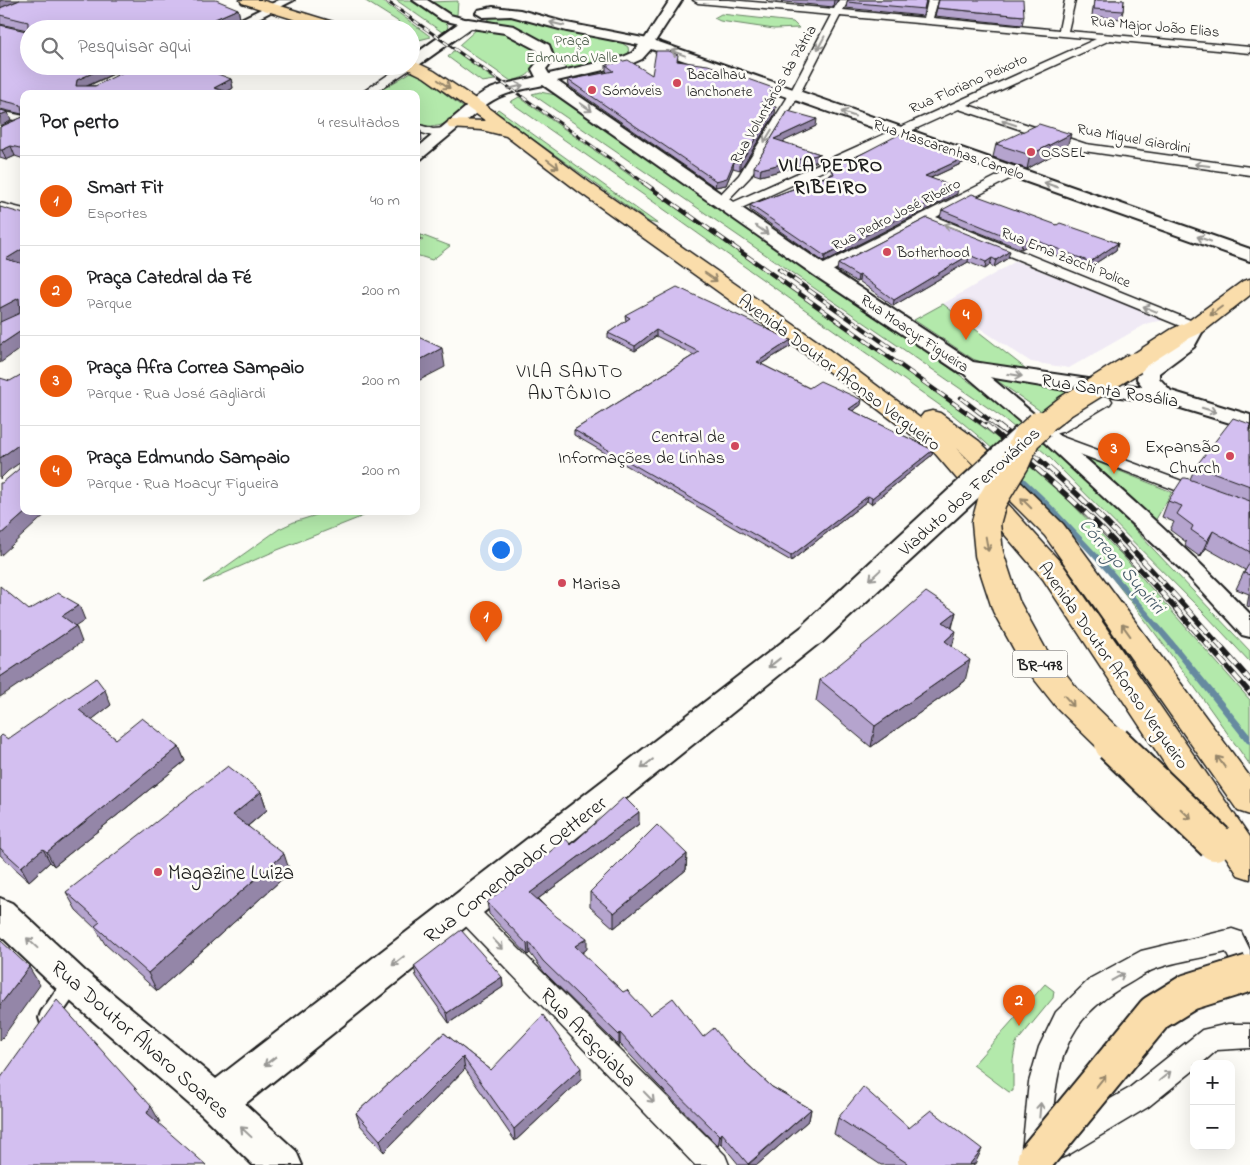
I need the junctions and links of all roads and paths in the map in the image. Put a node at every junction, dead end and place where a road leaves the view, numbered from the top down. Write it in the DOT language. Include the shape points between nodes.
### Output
graph roads {
  1 [pos="419,0"];
  2 [pos="510,0"];
  3 [pos="676,0"];
  4 [pos="698,0"];
  5 [pos="844,0"];
  6 [pos="933,0"];
  7 [pos="1070,0"];
  8 [pos="240,4"];
  9 [pos="274,7"];
  10 [pos="837,13"];
  11 [pos="472,18"];
  12 [pos="537,18"];
  13 [pos="246,20"];
  14 [pos="291,20"];
  15 [pos="314,20"];
  16 [pos="928,21"];
  17 [pos="1063,33"];
  18 [pos="613,35"];
  19 [pos="1108,37"];
  20 [pos="648,43"];
  21 [pos="1250,50"];
  22 [pos="420,56"];
  23 [pos="636,56"];
  24 [pos="547,59"];
  25 [pos="420,67"];
  26 [pos="579,72"];
  27 [pos="393,75"];
  28 [pos="546,80"];
  29 [pos="371,90"];
  30 [pos="794,95"];
  31 [pos="482,101"];
  32 [pos="958,106"];
  33 [pos="0,114"];
  34 [pos="20,120"];
  35 [pos="20,123"];
  36 [pos="420,128"];
  37 [pos="451,128"];
  38 [pos="8,129"];
  39 [pos="899,132"];
  40 [pos="514,134"];
  41 [pos="420,153"];
  42 [pos="583,165"];
  43 [pos="1250,171"];
  44 [pos="1013,172"];
  45 [pos="744,177"];
  46 [pos="615,188"];
  47 [pos="771,190"];
  48 [pos="726,205"];
  49 [pos="0,207"];
  50 [pos="20,212"];
  51 [pos="925,217"];
  52 [pos="1250,255"];
  53 [pos="821,271"];
  54 [pos="1250,285"];
  55 [pos="1188,330"];
  56 [pos="967,367"];
  57 [pos="1163,396"];
  58 [pos="1104,400"];
  59 [pos="1250,422"];
  60 [pos="1040,435"];
  61 [pos="1076,452"];
  62 [pos="1250,512"];
  63 [pos="1250,629"];
  64 [pos="813,632"];
  65 [pos="1250,802"];
  66 [pos="1250,866"];
  67 [pos="464,909"];
  68 [pos="0,913"];
  69 [pos="1250,974"];
  70 [pos="73,982"];
  71 [pos="39,1031"];
  72 [pos="1250,1036"];
  73 [pos="216,1103"];
  74 [pos="1034,1162"];
  75 [pos="282,1165"];
  76 [pos="715,1165"];
  1 -- 11 [label="street" via="446,18"];
  2 -- 12 [label="main road"];
  3 -- 20 [label="street"];
  4 -- 10 [label="street, Rua Major João Elias"];
  5 -- 10 [label="street, Rua Voluntários da Pátria"];
  6 -- 16 [label="street"];
  7 -- 17 [label="street"];
  8 -- 9 [label="main road"];
  9 -- 13 [label="street"];
  9 -- 14 [label="main road"];
  9 -- 15 [label="main road"];
  10 -- 16 [label="street, Rua Major João Elias"];
  10 -- 30 [label="street, Rua Voluntários da Pátria, one-way"];
  11 -- 12 [label="main road" via="503,11"];
  11 -- 22 [label="main road" via="459,31"];
  11 -- 24 [label="main road" via="503,27 544,48"];
  18 -- 12 [label="main road, one-way"];
  16 -- 17 [label="street, Rua Major João Elias"];
  17 -- 19 [label="street, Rua Major João Elias"];
  18 -- 20 [label="main road"];
  18 -- 23 [label="main road" via="632,45"];
  19 -- 21 [label="street, Rua Major João Elias"];
  19 -- 32 [label="street, Rua Floriano Peixoto"];
  20 -- 23 [label="main road"];
  30 -- 20 [label="main road, Rua Mascarenhas Camelo, one-way"];
  23 -- 26 [label="main road"];
  24 -- 26 [label="main road" via="565,70"];
  24 -- 28 [label="main road" via="539,69"];
  25 -- 31 [label="main road, Avenida Doutor Afonso Vergueiro"];
  26 -- 28 [label="main road"];
  27 -- 29 [label="street"];
  31 -- 28 [label="main road, one-way" via="505,89"];
  28 -- 48 [label="main road, Rua Moacyr Figueira, one-way"];
  39 -- 30 [label="main road, Rua Mascarenhas Camelo, one-way"];
  30 -- 45 [label="street, Rua Voluntários da Pátria, one-way"];
  31 -- 37 [label="street"];
  31 -- 40 [label="main road, Avenida Doutor Afonso Vergueiro"];
  31 -- 42 [label="main road, Avenida Doutor Afonso Vergueiro"];
  32 -- 39 [label="street, Rua Floriano Peixoto"];
  43 -- 32 [label="street, Rua Miguel Giardini, one-way" via="1084,147"];
  33 -- 34 [label="street"];
  35 -- 38 [label="street"];
  36 -- 37 [label="street" via="432,133"];
  37 -- 40 [label="main road" via="483,125"];
  37 -- 41 [label="street"];
  39 -- 44 [label="main road, Rua Mascarenhas Camelo"];
  39 -- 47 [label="street, Rua Floriano Peixoto"];
  40 -- 66 [label="main road, Avenida Doutor Afonso Vergueiro, one-way" via="812,348 942,446 1053,572"];
  44 -- 51 [label="street, Rua Pedro José Ribeiro"];
  52 -- 44 [label="main road, Rua Mascarenhas Camelo, one-way"];
  45 -- 47 [label="street, Rua Voluntários da Pátria"];
  45 -- 48 [label="street, Rua Voluntários da Pátria"];
  65 -- 46 [label="main road, Avenida Doutor Afonso Vergueiro, one-way" via="1054,530 970,446"];
  47 -- 48 [label="street, Rua Floriano Peixoto"];
  48 -- 53 [label="main road, Rua Moacyr Figueira, one-way"];
  49 -- 50 [label="street"];
  51 -- 53 [label="street, Rua Pedro José Ribeiro"];
  55 -- 51 [label="street, Rua Ema Zacchi Police, one-way"];
  53 -- 56 [label="main road, Rua Moacyr Figueira"];
  54 -- 55 [label="main road, one-way"];
  55 -- 57 [label="main road" via="1187,343 1149,371 1148,379"];
  55 -- 60 [label="main road, Viaduto dos Ferroviários, bridge" via="1061,411"];
  56 -- 57 [label="main road, Rua Santa Rosália, one-way"];
  56 -- 60 [label="street, Rua Moacyr Figueira"];
  57 -- 59 [label="main road, Rua Santa Rosália, one-way"];
  58 -- 60 [label="street" via="1059,428"];
  60 -- 61 [label="street, Rua Moacyr Figueira"];
  60 -- 64 [label="main road, Viaduto dos Ferroviários, one-way, bridge"];
  60 -- 66 [label="main road, BR-478, one-way, bridge" via="1016,462 996,492 987,513 985,532 990,563 1014,626 1052,681 1078,710 1216,842"];
  61 -- 62 [label="street"];
  61 -- 63 [label="street, Rua Moacyr Figueira"];
  64 -- 67 [label="main road, Rua Comendador Oetterer, one-way"];
  67 -- 73 [label="main road, Rua Comendador Oetterer, one-way"];
  67 -- 76 [label="street, Rua Araçoiaba, one-way"];
  70 -- 68 [label="main road, Rua Doutor Álvaro Soares, one-way"];
  74 -- 69 [label="main road, one-way, bridge" via="1155,1013 1200,986"];
  74 -- 69 [label="street, one-way" via="1042,1082 1052,1047 1065,1022 1100,986 1150,959 1232,940"];
  70 -- 71 [label="street"];
  70 -- 73 [label="main road, Rua Doutor Álvaro Soares"];
  74 -- 72 [label="street, one-way" via="1138,1098 1211,1039"];
  75 -- 73 [label="main road, Rua Doutor Álvaro Soares, one-way"];
}
